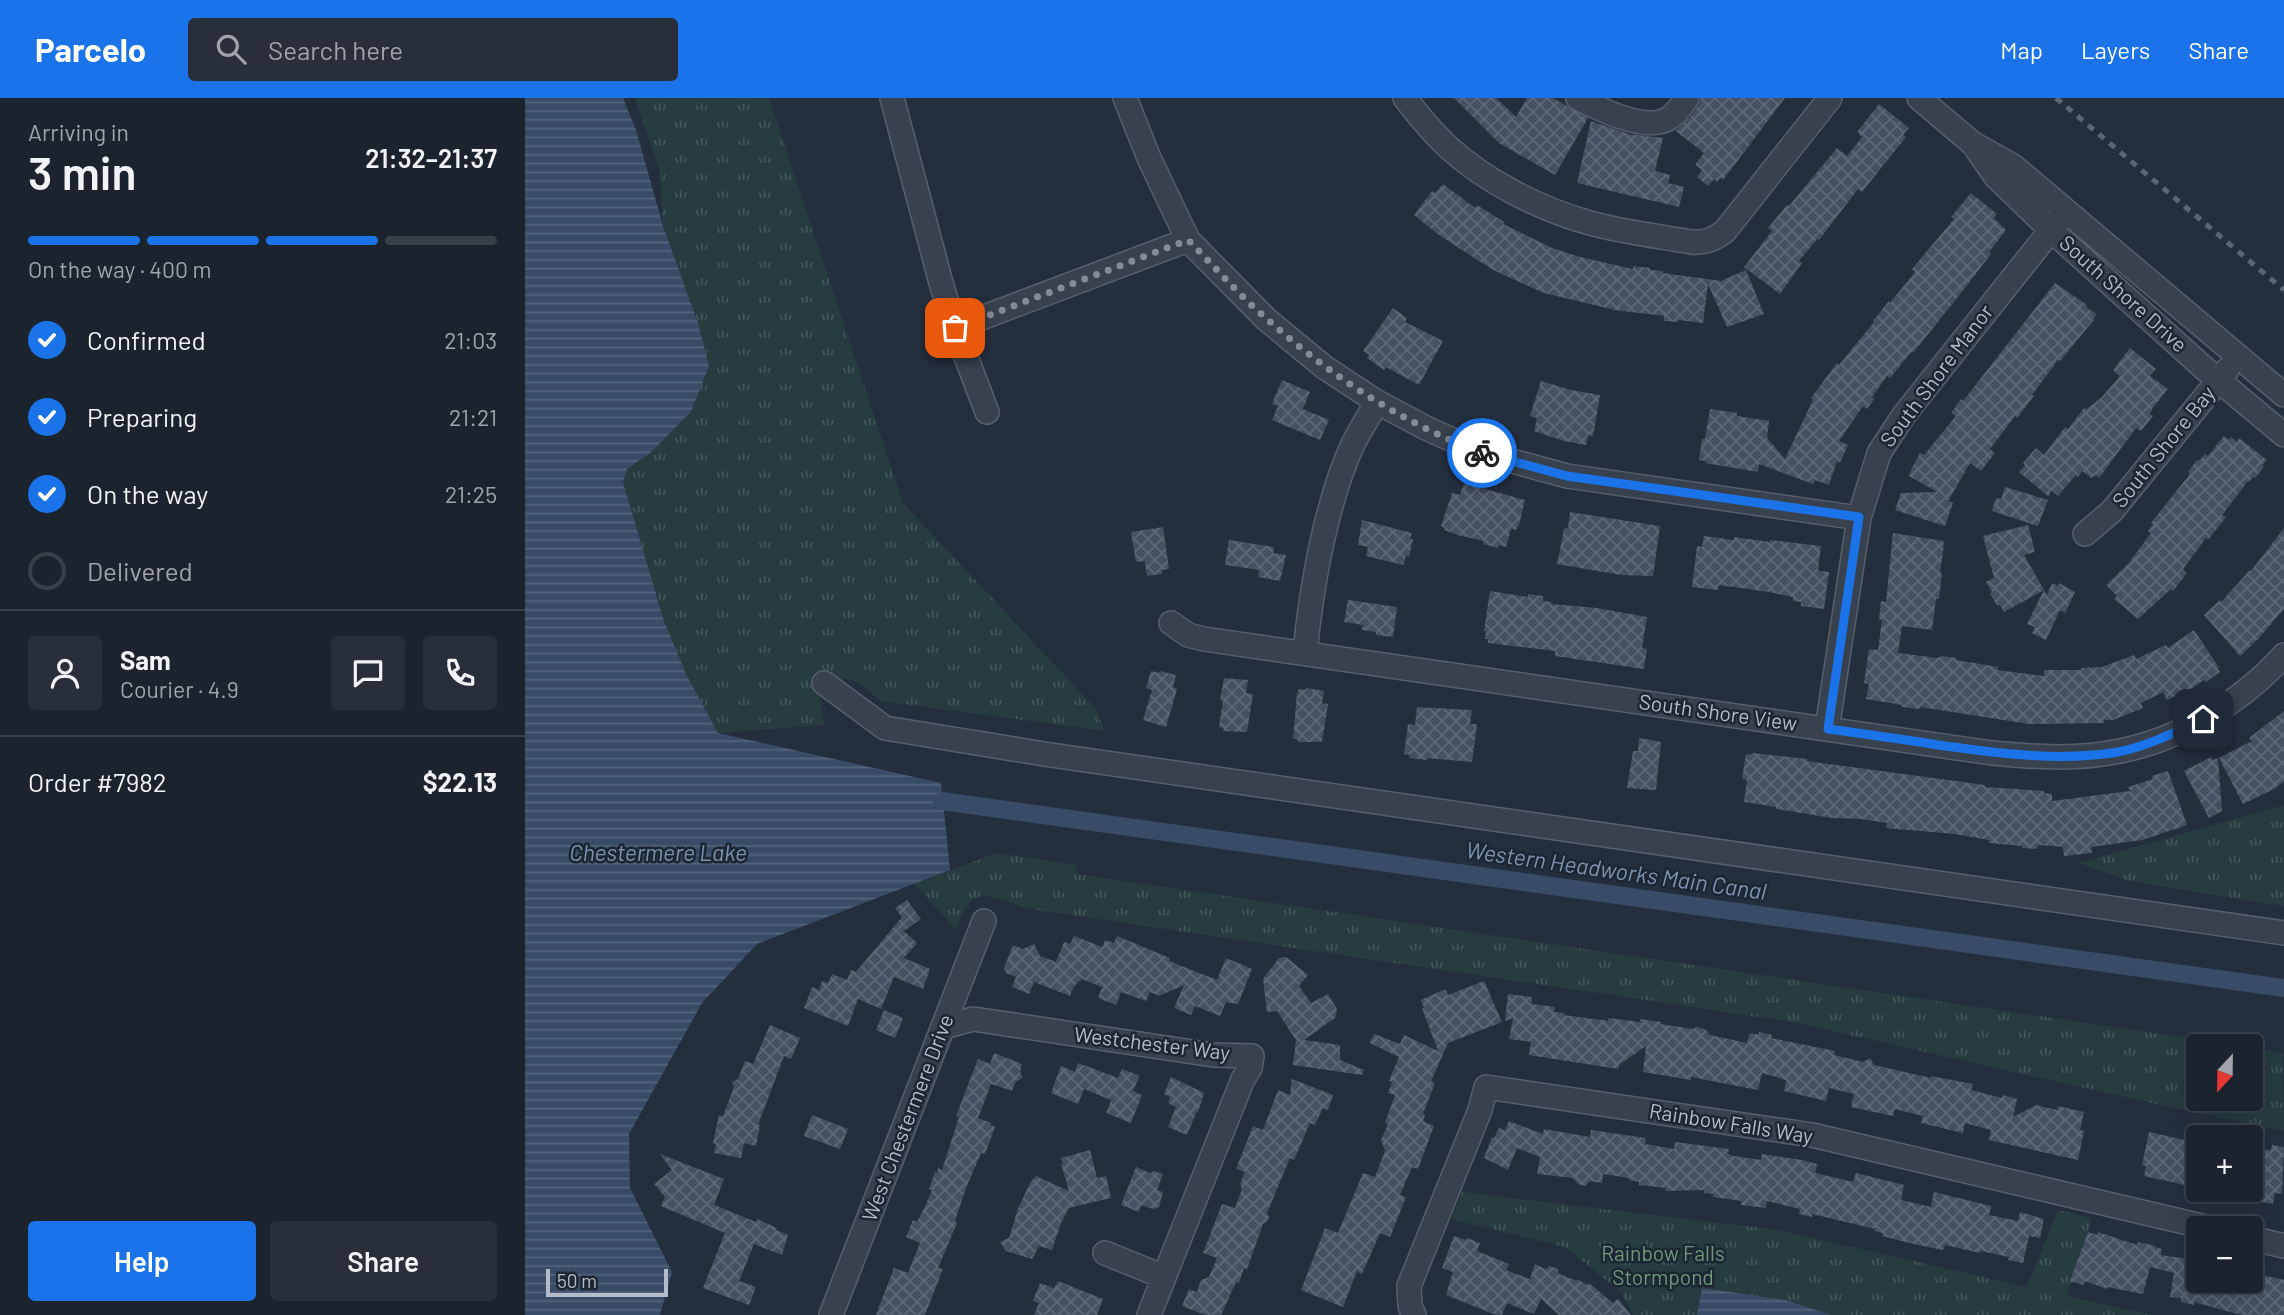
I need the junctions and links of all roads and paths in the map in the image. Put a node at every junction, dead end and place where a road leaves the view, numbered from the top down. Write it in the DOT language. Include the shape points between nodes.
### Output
graph roads {
  1 [pos="893,98"];
  2 [pos="1125,98"];
  3 [pos="1405,98"];
  4 [pos="1578,98"];
  5 [pos="1687,98"];
  6 [pos="1830,98"];
  7 [pos="1919,98"];
  8 [pos="1972,143"];
  9 [pos="2066,211"];
  10 [pos="2052,230"];
  11 [pos="1188,240"];
  12 [pos="955,328"];
  13 [pos="2238,356"];
  14 [pos="2219,380"];
  15 [pos="2284,395"];
  16 [pos="1377,402"];
  17 [pos="988,412"];
  18 [pos="2284,435"];
  19 [pos="1859,517"];
  20 [pos="2085,534"];
  21 [pos="1171,623"];
  22 [pos="1305,653"];
  23 [pos="2284,655"];
  24 [pos="824,683"];
  25 [pos="1828,729"];
  26 [pos="984,921"];
  27 [pos="2284,933"];
  28 [pos="944,1027"];
  29 [pos="2186,1222"];
  30 [pos="2263,1241"];
  31 [pos="2284,1246"];
  32 [pos="1105,1253"];
  33 [pos="1164,1277"];
  34 [pos="831,1315"];
  35 [pos="1149,1315"];
  36 [pos="1414,1315"];
  1 -- 12 [label="street"];
  2 -- 11 [label="street"];
  3 -- 6 [label="street" via="1448,148 1533,201 1589,222 1704,243 1725,231"];
  4 -- 5 [label="street" via="1613,115 1646,122 1664,121"];
  7 -- 8 [label="street, South Shore Drive"];
  8 -- 9 [label="street, South Shore Drive" via="2013,166"];
  8 -- 10 [label="street, South Shore Drive" via="1996,177"];
  9 -- 10 [label="street, South Shore Manor"];
  9 -- 13 [label="street, South Shore Drive"];
  10 -- 14 [label="street, South Shore Drive"];
  10 -- 19 [label="street, South Shore Manor" via="1891,434 1879,453"];
  11 -- 12 [label="street"];
  11 -- 16 [label="street" via="1266,319 1324,367"];
  12 -- 17 [label="street"];
  13 -- 14 [label="street, South Shore Bay"];
  13 -- 15 [label="street, South Shore Drive"];
  14 -- 18 [label="street, South Shore Drive"];
  14 -- 20 [label="street, South Shore Bay" via="2112,511"];
  16 -- 19 [label="street" via="1479,452 1567,476"];
  16 -- 22 [label="street" via="1354,443 1336,494 1315,580"];
  19 -- 25 [label="street, South Shore Manor"];
  21 -- 22 [label="street, South Shore View" via="1204,639"];
  22 -- 25 [label="street, South Shore View"];
  23 -- 25 [label="street, South Shore View" via="2258,681 2203,719 2161,740 2120,751 2033,757"];
  24 -- 27 [label="street" via="885,728"];
  26 -- 28 [label="street, West Chestermere Drive"];
  28 -- 33 [label="street, Westchester Way" via="973,1019 1213,1055 1252,1056"];
  28 -- 34 [label="street, West Chestermere Drive"];
  29 -- 36 [label="street, Rainbow Falls Way" via="1812,1135 1486,1087 1409,1286"];
  30 -- 31 [label="street"];
  32 -- 33 [label="street"];
  33 -- 35 [label="street, Westchester Way"];
}
